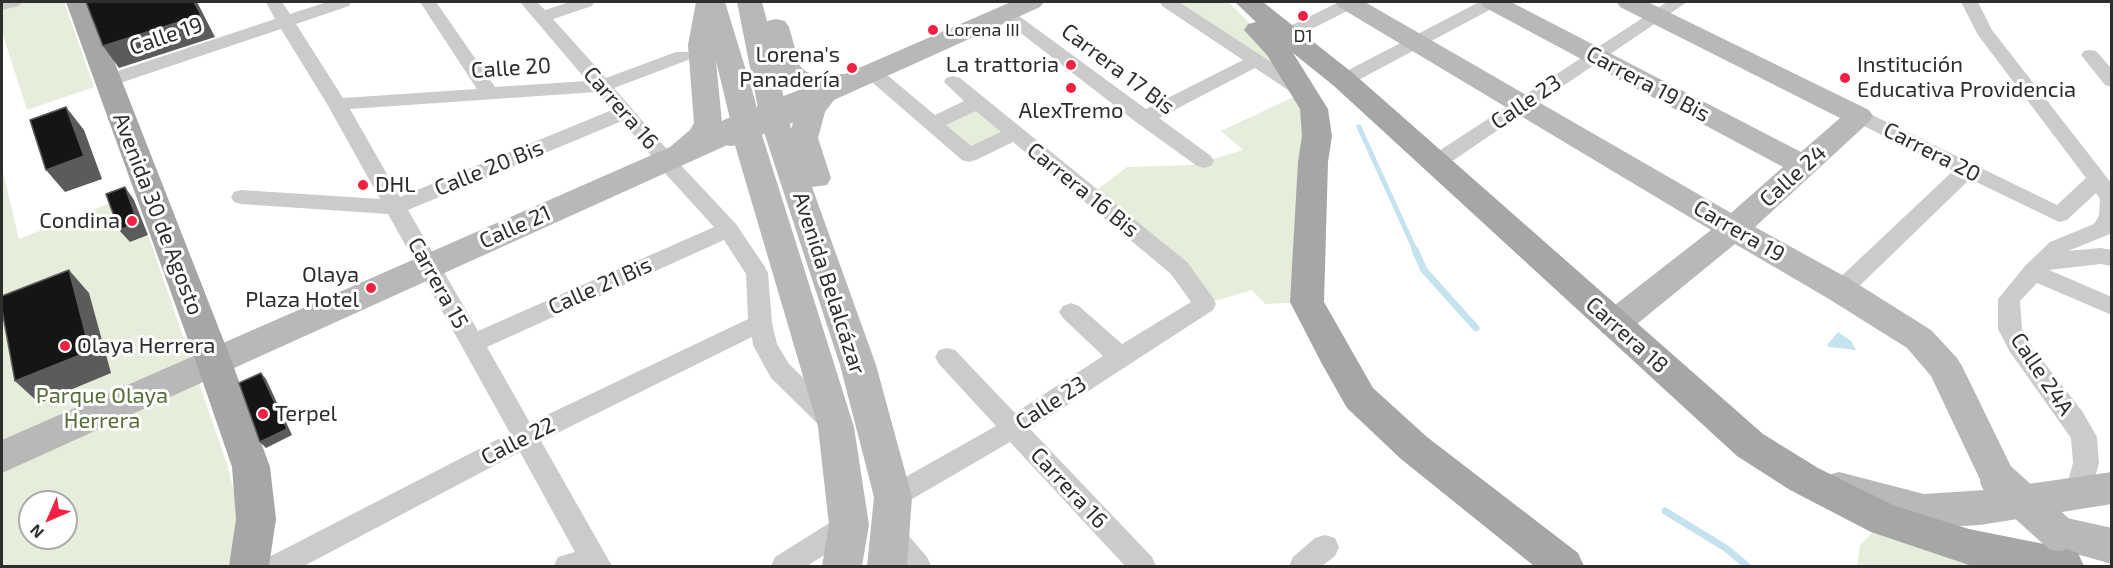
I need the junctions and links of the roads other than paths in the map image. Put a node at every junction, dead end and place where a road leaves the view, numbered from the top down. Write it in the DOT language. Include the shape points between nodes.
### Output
graph roads {
  1 [pos="13,2"];
  2 [pos="78,2"];
  3 [pos="274,2"];
  4 [pos="343,2"];
  5 [pos="428,2"];
  6 [pos="528,2"];
  7 [pos="586,2"];
  8 [pos="711,2"];
  9 [pos="750,2"];
  10 [pos="763,2"];
  11 [pos="1168,2"];
  12 [pos="1228,2"];
  13 [pos="1248,2"];
  14 [pos="1349,2"];
  15 [pos="1492,2"];
  16 [pos="1629,2"];
  17 [pos="1970,2"];
  18 [pos="2,5"];
  19 [pos="1012,7"];
  20 [pos="1668,9"];
  21 [pos="541,17"];
  22 [pos="285,21"];
  23 [pos="1286,35"];
  24 [pos="1418,42"];
  25 [pos="681,56"];
  26 [pos="1595,56"];
  27 [pos="2112,56"];
  28 [pos="1256,60"];
  29 [pos="1344,80"];
  30 [pos="107,81"];
  31 [pos="2112,81"];
  32 [pos="953,82"];
  33 [pos="603,87"];
  34 [pos="838,88"];
  35 [pos="489,93"];
  36 [pos="1309,100"];
  37 [pos="978,102"];
  38 [pos="1368,102"];
  39 [pos="337,104"];
  40 [pos="1522,104"];
  41 [pos="625,112"];
  42 [pos="1860,116"];
  43 [pos="1143,118"];
  44 [pos="933,124"];
  45 [pos="1014,133"];
  46 [pos="1204,161"];
  47 [pos="668,162"];
  48 [pos="1435,163"];
  49 [pos="1804,166"];
  50 [pos="1967,170"];
  51 [pos="2098,179"];
  52 [pos="241,197"];
  53 [pos="395,207"];
  54 [pos="728,229"];
  55 [pos="1733,229"];
  56 [pos="2112,258"];
  57 [pos="427,266"];
  58 [pos="2038,267"];
  59 [pos="1841,290"];
  60 [pos="1205,304"];
  61 [pos="2112,307"];
  62 [pos="1071,312"];
  63 [pos="760,323"];
  64 [pos="1614,324"];
  65 [pos="472,344"];
  66 [pos="947,357"];
  67 [pos="1120,357"];
  68 [pos="214,362"];
  69 [pos="858,365"];
  70 [pos="836,427"];
  71 [pos="1013,428"];
  72 [pos="525,437"];
  73 [pos="2,458"];
  74 [pos="1804,479"];
  75 [pos="2095,490"];
  76 [pos="849,525"];
  77 [pos="890,533"];
  78 [pos="1325,547"];
  79 [pos="2081,547"];
  80 [pos="587,564"];
  81 [pos="249,567"];
  82 [pos="279,567"];
  83 [pos="785,567"];
  84 [pos="842,567"];
  85 [pos="917,567"];
  86 [pos="1142,567"];
  87 [pos="1303,567"];
  88 [pos="1564,567"];
  1 -- 18 [label="street"];
  2 -- 30 [label="main road, Avenida 30 de Agosto"];
  3 -- 22 [label="street, Carrera 15"];
  4 -- 22 [label="street, Calle 19"];
  5 -- 35 [label="street"];
  6 -- 21 [label="street, Carrera 16"];
  7 -- 21 [label="street"];
  8 -- 47 [label="main road" via="701,45 708,123 702,135"];
  8 -- 70 [label="main road, Avenida Belalcázar"];
  9 -- 69 [label="main road, Avenida Belalcázar" via="775,123"];
  10 -- 34 [label="main road" via="772,12 787,69 795,77"];
  11 -- 28 [label="street"];
  12 -- 36 [label="main road" via="1278,51"];
  13 -- 23 [label="main road, Carrera 18"];
  14 -- 23 [label="street"];
  14 -- 24 [label="main road, Carrera 19"];
  15 -- 24 [label="street"];
  15 -- 26 [label="main road, Carrera 19 Bis"];
  16 -- 20 [label="main road, Carrera 20"];
  17 -- 51 [label="street" via="1984,30"];
  19 -- 34 [label="main road, Calle 21"];
  19 -- 43 [label="street, Carrera 17 Bis"];
  20 -- 26 [label="street, Calle 23"];
  20 -- 42 [label="main road, Carrera 20"];
  21 -- 33 [label="street, Carrera 16"];
  22 -- 30 [label="street, Calle 19"];
  22 -- 39 [label="street, Carrera 15"];
  23 -- 29 [label="main road, Carrera 18"];
  24 -- 29 [label="street"];
  24 -- 40 [label="main road, Carrera 19"];
  25 -- 33 [label="street, Calle 20"];
  26 -- 40 [label="street, Calle 23"];
  26 -- 49 [label="main road, Carrera 19 Bis"];
  27 -- 31 [label="street" via="2090,55"];
  28 -- 36 [label="street"];
  28 -- 43 [label="street"];
  29 -- 38 [label="main road, Carrera 18"];
  30 -- 68 [label="main road, Avenida 30 de Agosto"];
  32 -- 37 [label="street, Carrera 16 Bis"];
  33 -- 35 [label="street, Calle 20"];
  33 -- 41 [label="street, Carrera 16"];
  34 -- 44 [label="street"];
  34 -- 47 [label="main road, Calle 21, bridge"];
  34 -- 69 [label="main road" via="811,111 803,138 856,307"];
  35 -- 39 [label="street, Calle 20"];
  36 -- 38 [label="main road" via="1337,97"];
  36 -- 88 [label="main road" via="1317,136 1307,302 1340,364 1360,398 1414,448"];
  37 -- 44 [label="street"];
  37 -- 45 [label="street, Carrera 16 Bis"];
  38 -- 48 [label="main road, Carrera 18"];
  39 -- 53 [label="street, Carrera 15"];
  40 -- 48 [label="street, Calle 23"];
  40 -- 55 [label="main road, Carrera 19"];
  41 -- 47 [label="street, Carrera 16"];
  41 -- 53 [label="street, Calle 20 Bis"];
  42 -- 49 [label="main road, Calle 24"];
  42 -- 50 [label="street, Carrera 20"];
  43 -- 46 [label="street, Carrera 17 Bis"];
  44 -- 45 [label="street" via="969,155"];
  45 -- 60 [label="street, Carrera 16 Bis" via="1179,268"];
  47 -- 54 [label="street, Carrera 16"];
  47 -- 57 [label="main road, Calle 21"];
  48 -- 64 [label="main road, Carrera 18"];
  49 -- 55 [label="main road, Calle 24"];
  50 -- 51 [label="street, Carrera 20" via="2059,215"];
  50 -- 59 [label="street"];
  51 -- 58 [label="street, Calle 24A" via="2110,199 2110,216 2102,229 2058,247"];
  52 -- 53 [label="street, Calle 20 Bis"];
  53 -- 57 [label="street, Carrera 15"];
  54 -- 63 [label="street, Carrera 16" via="757,273"];
  54 -- 65 [label="street, Calle 21 Bis"];
  55 -- 59 [label="main road, Carrera 19"];
  55 -- 64 [label="main road, Calle 24"];
  56 -- 58 [label="street" via="2100,256"];
  57 -- 65 [label="street, Carrera 15"];
  57 -- 68 [label="main road, Calle 21"];
  58 -- 61 [label="street"];
  58 -- 75 [label="street, Calle 24A" via="2009,299 2010,329 2022,352 2084,437 2086,463"];
  59 -- 79 [label="main road, Carrera 19, bridge" via="1919,339 1945,368 1998,479"];
  60 -- 67 [label="street, Calle 23"];
  62 -- 67 [label="street"];
  63 -- 70 [label="street, Carrera 16" via="765,345 780,371"];
  63 -- 72 [label="street, Calle 22"];
  64 -- 74 [label="main road, Carrera 18" via="1750,445"];
  65 -- 72 [label="street, Carrera 15"];
  66 -- 71 [label="street, Carrera 16"];
  67 -- 71 [label="street, Calle 23"];
  68 -- 73 [label="main road, Calle 21"];
  68 -- 81 [label="main road, Avenida 30 de Agosto" via="251,467 256,519"];
  69 -- 77 [label="main road, Avenida Belalcázar"];
  70 -- 76 [label="main road, Avenida Belalcázar"];
  71 -- 77 [label="street, Calle 23"];
  71 -- 86 [label="street, Carrera 16"];
  72 -- 80 [label="street, Carrera 15"];
  72 -- 82 [label="street, Calle 22"];
  74 -- 75 [label="main road" via="1924,511 1980,508"];
  74 -- 79 [label="main road, Carrera 18" via="1885,520 1969,547"];
  76 -- 83 [label="street"];
  76 -- 84 [label="main road, Avenida Belalcázar"];
  77 -- 85 [label="street"];
  78 -- 87 [label="street"];
}
